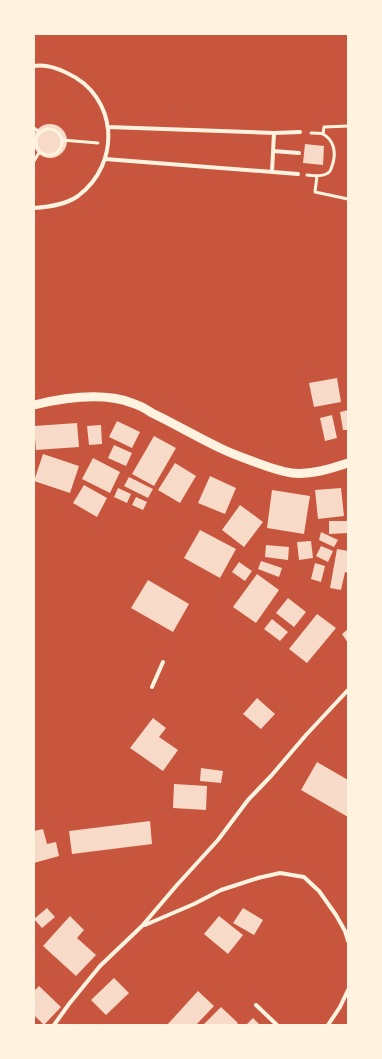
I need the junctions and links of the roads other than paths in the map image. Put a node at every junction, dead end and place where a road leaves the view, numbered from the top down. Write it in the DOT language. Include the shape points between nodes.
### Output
graph roads {
  1 [pos="34,66"];
  2 [pos="108,127"];
  3 [pos="300,132"];
  4 [pos="274,133"];
  5 [pos="273,151"];
  6 [pos="299,153"];
  7 [pos="106,159"];
  8 [pos="272,172"];
  9 [pos="298,174"];
  10 [pos="34,208"];
  11 [pos="34,405"];
  12 [pos="348,463"];
  13 [pos="163,662"];
  14 [pos="152,687"];
  15 [pos="348,690"];
  16 [pos="142,926"];
  17 [pos="348,941"];
  18 [pos="348,990"];
  19 [pos="256,1005"];
  20 [pos="54,1025"];
  21 [pos="277,1025"];
  22 [pos="328,1025"];
  1 -- 2 [label="lane" via="59,69 78,78 103,108"];
  2 -- 4 [label="lane"];
  2 -- 7 [label="lane"];
  3 -- 4 [label="lane"];
  4 -- 5 [label="lane"];
  5 -- 6 [label="lane"];
  5 -- 8 [label="lane"];
  7 -- 8 [label="lane"];
  7 -- 10 [label="lane" via="94,180 77,196 55,206"];
  8 -- 9 [label="lane"];
  11 -- 12 [label="street" via="70,398 112,398 131,402 222,449 272,469 309,472"];
  13 -- 14 [label="lane"];
  15 -- 16 [label="lane" via="248,800 218,840"];
  16 -- 17 [label="lane" via="221,890 280,873 304,877 319,891 336,915"];
  16 -- 20 [label="lane" via="100,966"];
  18 -- 22 [label="lane"];
  19 -- 21 [label="lane"];
}
